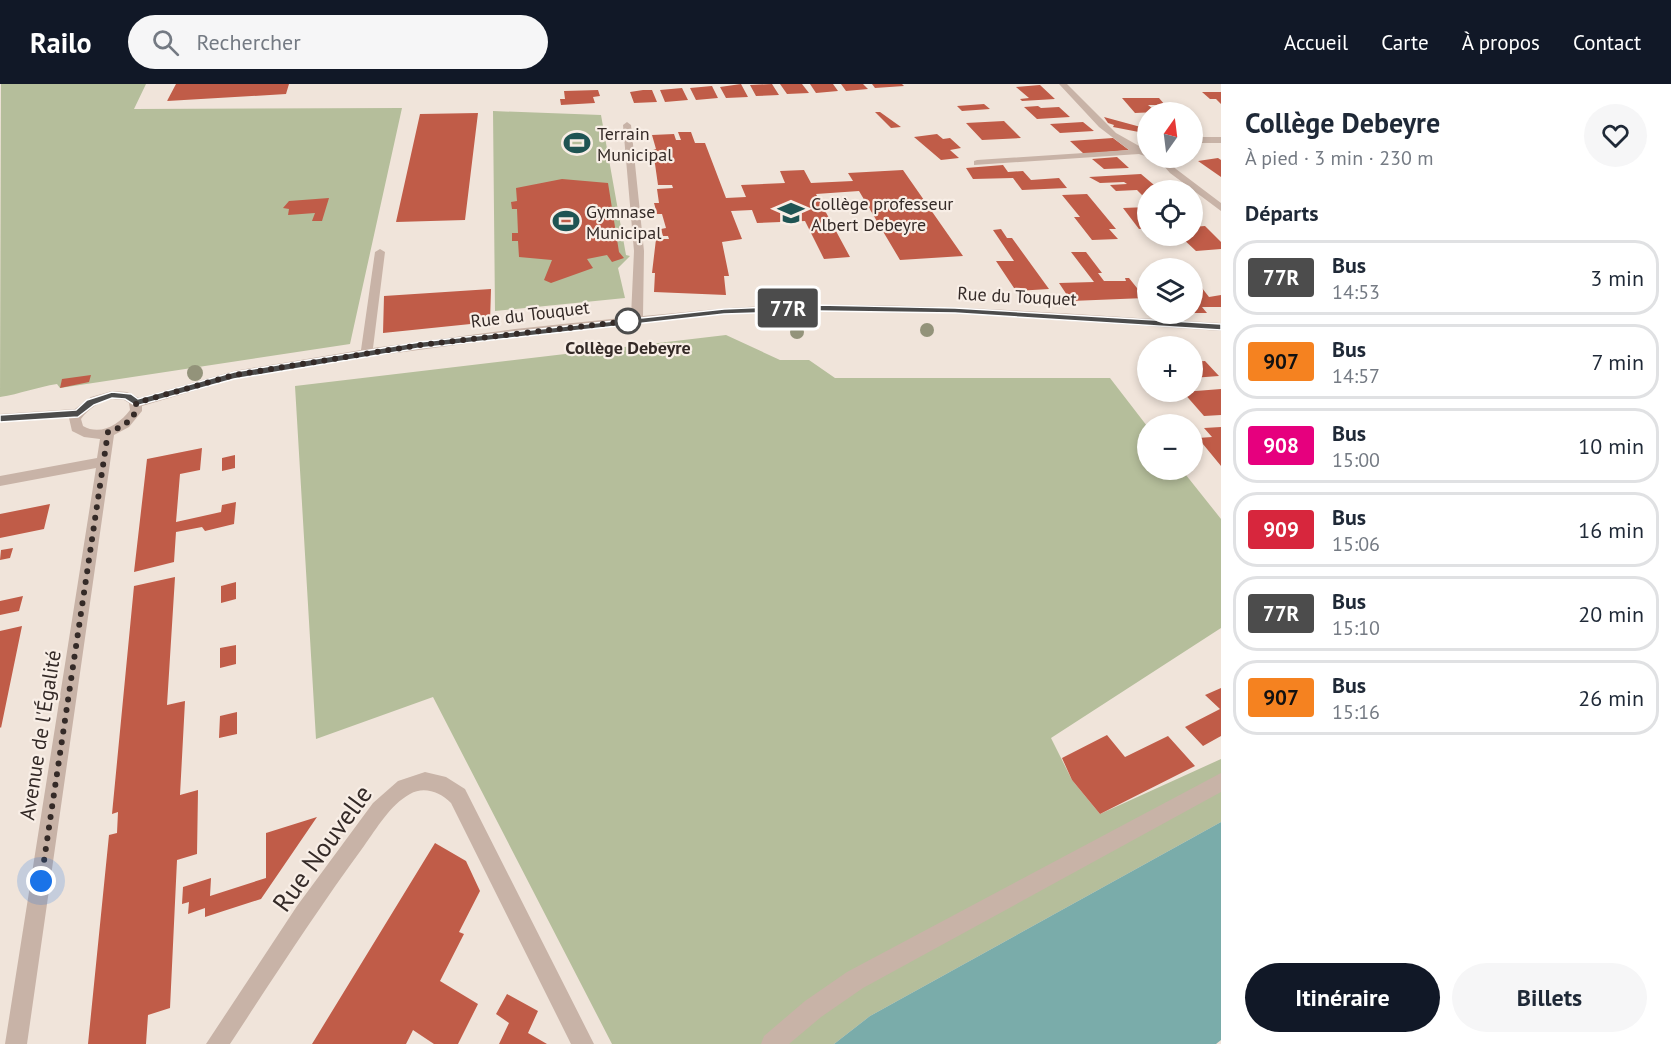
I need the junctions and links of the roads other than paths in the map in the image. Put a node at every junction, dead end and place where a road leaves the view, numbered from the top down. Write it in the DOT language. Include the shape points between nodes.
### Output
graph roads {
  1 [pos="1063,84"];
  2 [pos="627,124"];
  3 [pos="1203,140"];
  4 [pos="1221,140"];
  5 [pos="1137,152"];
  6 [pos="977,163"];
  7 [pos="1170,168"];
  8 [pos="1221,208"];
  9 [pos="380,252"];
  10 [pos="637,320"];
  11 [pos="1221,327"];
  12 [pos="366,353"];
  13 [pos="136,403"];
  14 [pos="78,413"];
  15 [pos="0,418"];
  16 [pos="108,432"];
  17 [pos="104,462"];
  18 [pos="0,481"];
  19 [pos="1221,782"];
  20 [pos="16,1044"];
  21 [pos="217,1044"];
  22 [pos="583,1044"];
  23 [pos="772,1044"];
  1 -- 5 [label="street"];
  2 -- 10 [label="street" via="639,251"];
  3 -- 4 [label="street"];
  5 -- 6 [label="street"];
  7 -- 8 [label="street"];
  9 -- 12 [label="street"];
  10 -- 11 [label="street, Rue du Touquet" via="751,310 852,308"];
  10 -- 12 [label="street, Rue du Touquet"];
  12 -- 13 [label="street, Rue du Touquet" via="234,375"];
  13 -- 14 [label="street" via="127,396 112,395 90,402"];
  13 -- 16 [label="street" via="129,421"];
  14 -- 15 [label="street"];
  14 -- 16 [label="street" via="75,422 81,431"];
  16 -- 17 [label="street, Avenue de l'Égalité"];
  17 -- 18 [label="street"];
  17 -- 20 [label="street, Avenue de l'Égalité"];
  19 -- 23 [label="street" via="855,980"];
  21 -- 22 [label="street, Rue Nouvelle" via="366,829 399,790 413,783 429,782 446,785 458,796"];
}
